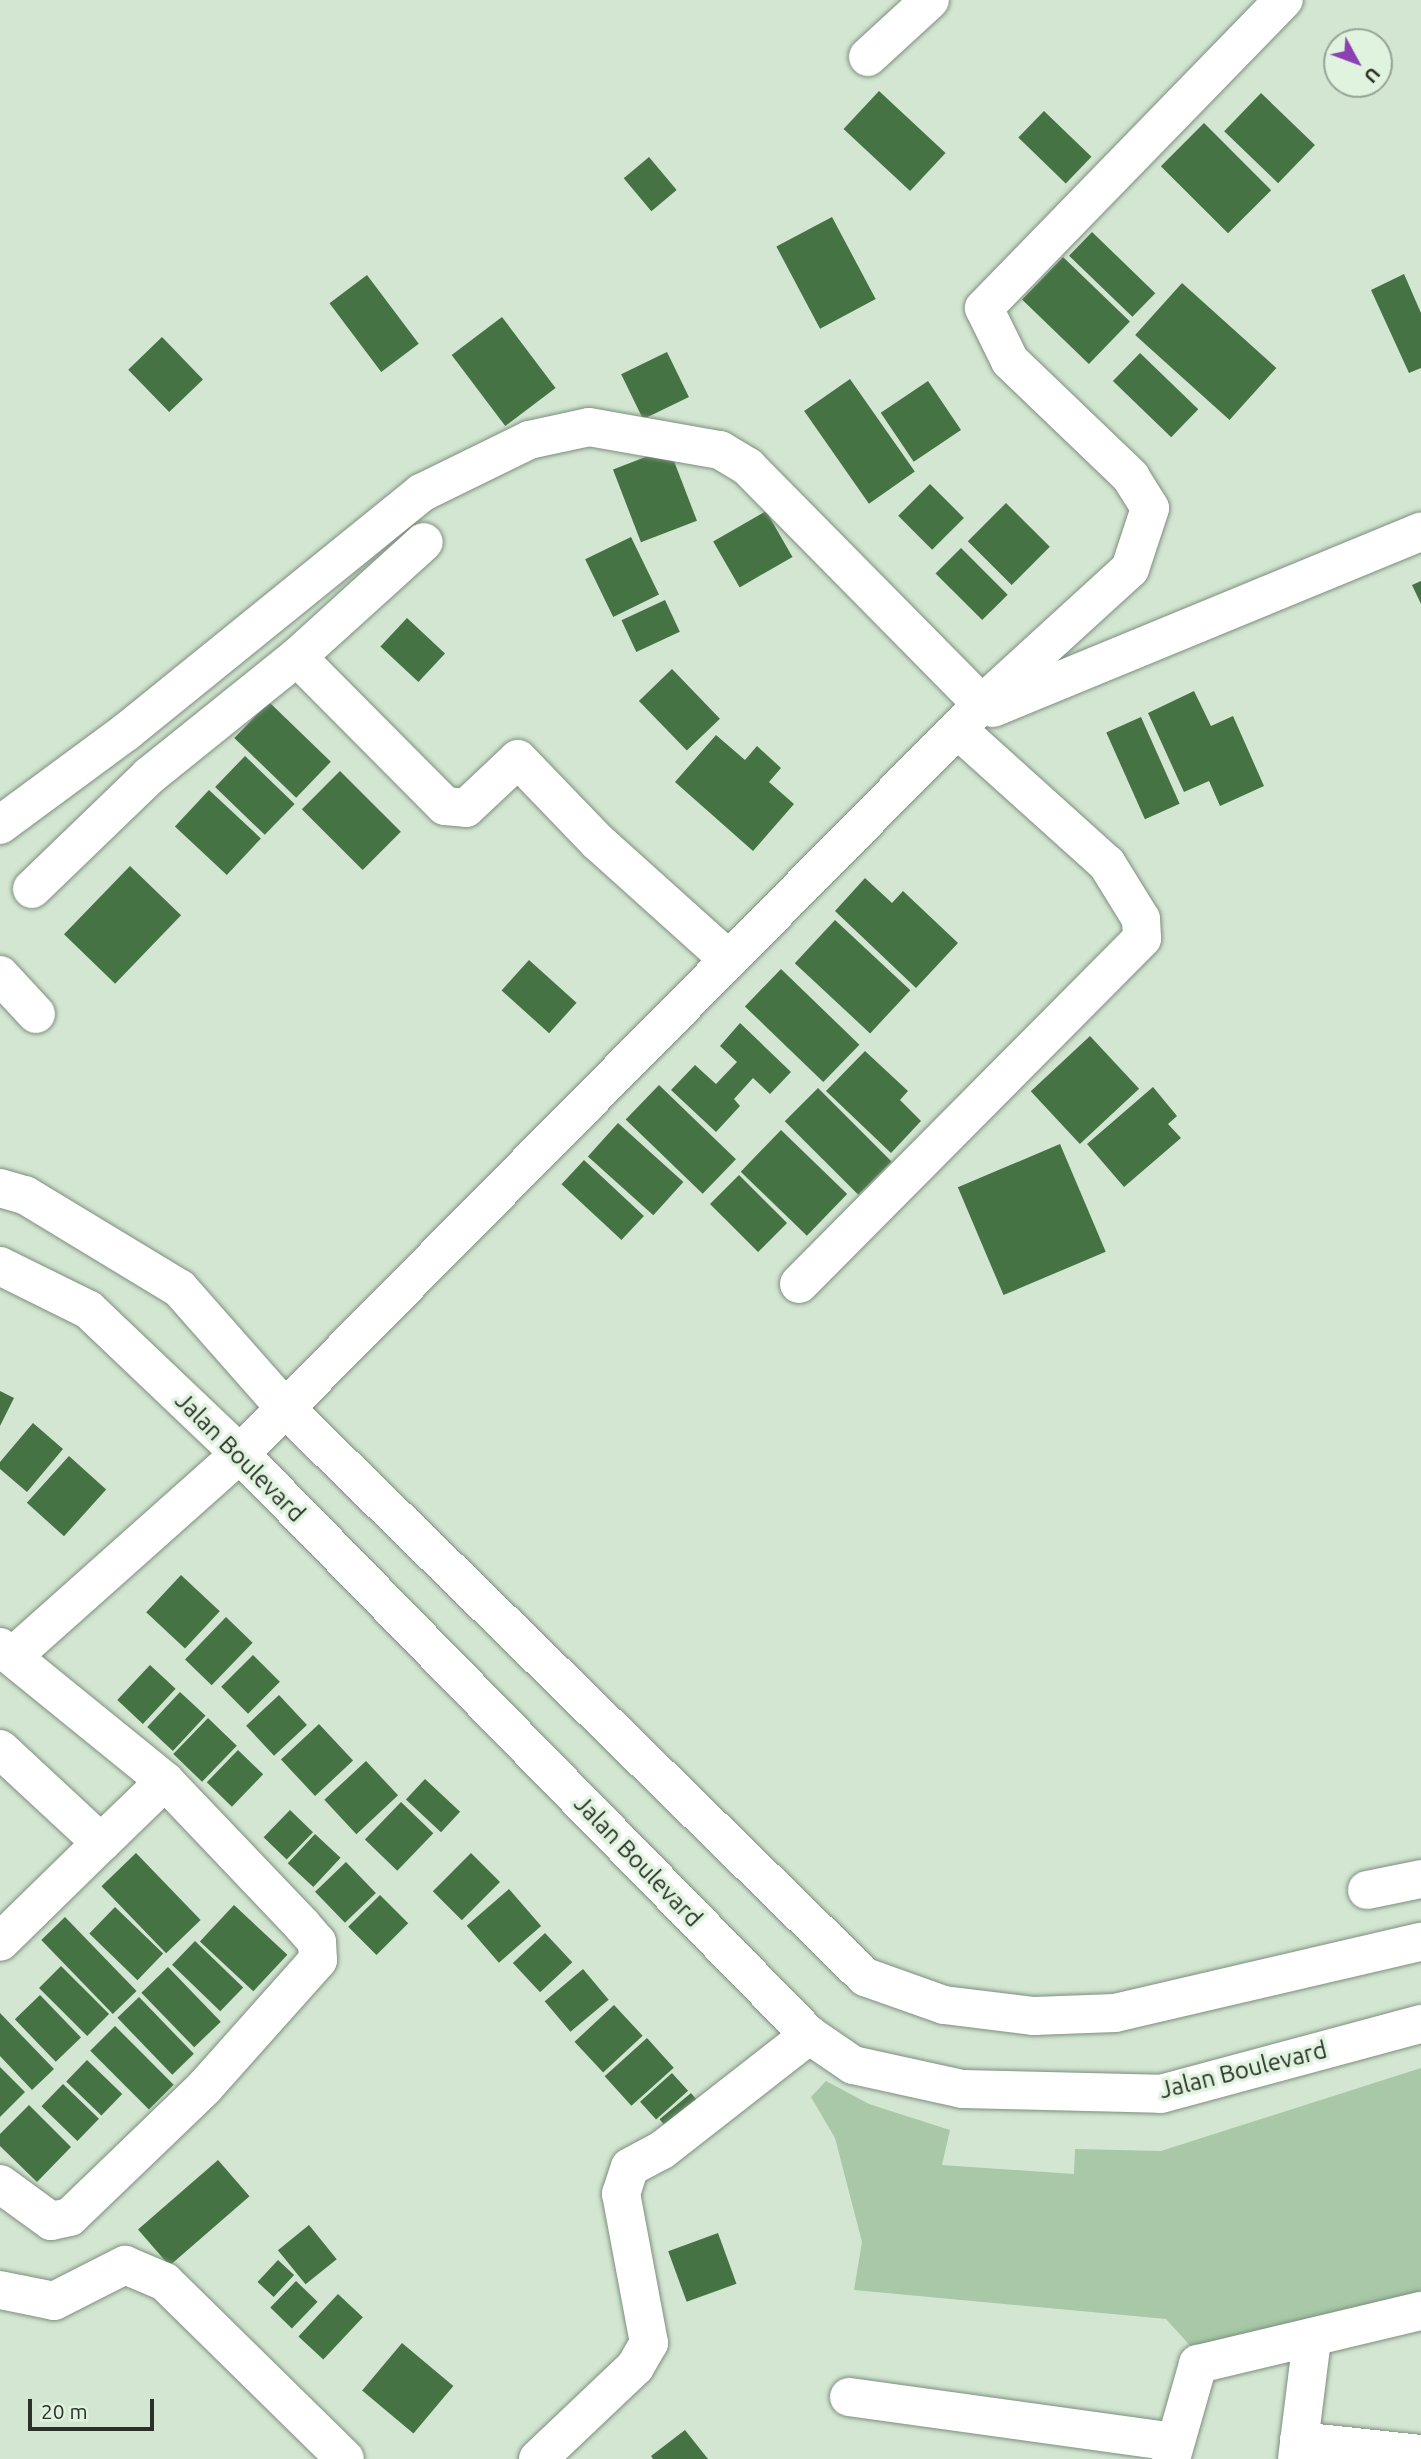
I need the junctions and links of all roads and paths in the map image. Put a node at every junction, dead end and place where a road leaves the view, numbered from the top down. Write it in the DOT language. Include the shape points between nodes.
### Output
graph roads {
  1 [pos="930,0"];
  2 [pos="1284,0"];
  3 [pos="868,57"];
  4 [pos="1421,531"];
  5 [pos="424,542"];
  6 [pos="297,657"];
  7 [pos="971,717"];
  8 [pos="0,825"];
  9 [pos="32,889"];
  10 [pos="729,960"];
  11 [pos="0,975"];
  12 [pos="36,1014"];
  13 [pos="0,1188"];
  14 [pos="0,1266"];
  15 [pos="799,1284"];
  16 [pos="284,1407"];
  17 [pos="240,1454"];
  18 [pos="6,1652"];
  19 [pos="0,1749"];
  20 [pos="165,1781"];
  21 [pos="101,1843"];
  22 [pos="1421,1879"];
  23 [pos="1367,1890"];
  24 [pos="0,1942"];
  25 [pos="1421,1942"];
  26 [pos="1421,2024"];
  27 [pos="809,2035"];
  28 [pos="0,2184"];
  29 [pos="0,2290"];
  30 [pos="1421,2311"];
  31 [pos="1312,2338"];
  32 [pos="849,2397"];
  33 [pos="1172,2450"];
  34 [pos="1298,2450"];
  35 [pos="1421,2454"];
  36 [pos="345,2459"];
  37 [pos="538,2459"];
  1 -- 3 [label="street"];
  2 -- 7 [label="street" via="984,308 1010,361 1131,477 1150,508 1130,569"];
  4 -- 7 [label="street"];
  5 -- 6 [label="street"];
  6 -- 9 [label="street" via="149,776"];
  6 -- 10 [label="street" via="445,806 466,808 518,759 598,842"];
  7 -- 8 [label="street" via="748,467 720,450 589,427 529,440 421,493 127,732"];
  7 -- 10 [label="street"];
  7 -- 15 [label="street" via="1107,864 1141,919 1142,937"];
  10 -- 16 [label="street"];
  11 -- 12 [label="street"];
  13 -- 16 [label="street" via="24,1195 180,1289"];
  14 -- 17 [label="street, Jalan Boulevard" via="89,1310"];
  16 -- 17 [label="street"];
  16 -- 25 [label="street" via="865,1977 944,2006 1034,2016 1115,2013"];
  17 -- 18 [label="street"];
  17 -- 27 [label="street, Jalan Boulevard"];
  18 -- 20 [label="street"];
  19 -- 21 [label="street"];
  20 -- 21 [label="street"];
  20 -- 28 [label="street" via="310,1934 318,1960 205,2087 70,2217 51,2221"];
  21 -- 24 [label="street"];
  22 -- 23 [label="street"];
  26 -- 27 [label="street, Jalan Boulevard" via="1161,2094 962,2089 853,2065"];
  27 -- 37 [label="street" via="662,2150 630,2167 621,2194 649,2343 635,2367"];
  29 -- 36 [label="street" via="54,2301 125,2265 164,2282"];
  30 -- 31 [label="street"];
  31 -- 33 [label="street" via="1198,2364"];
  31 -- 34 [label="street"];
  32 -- 33 [label="street"];
  34 -- 35 [label="street"];
}
